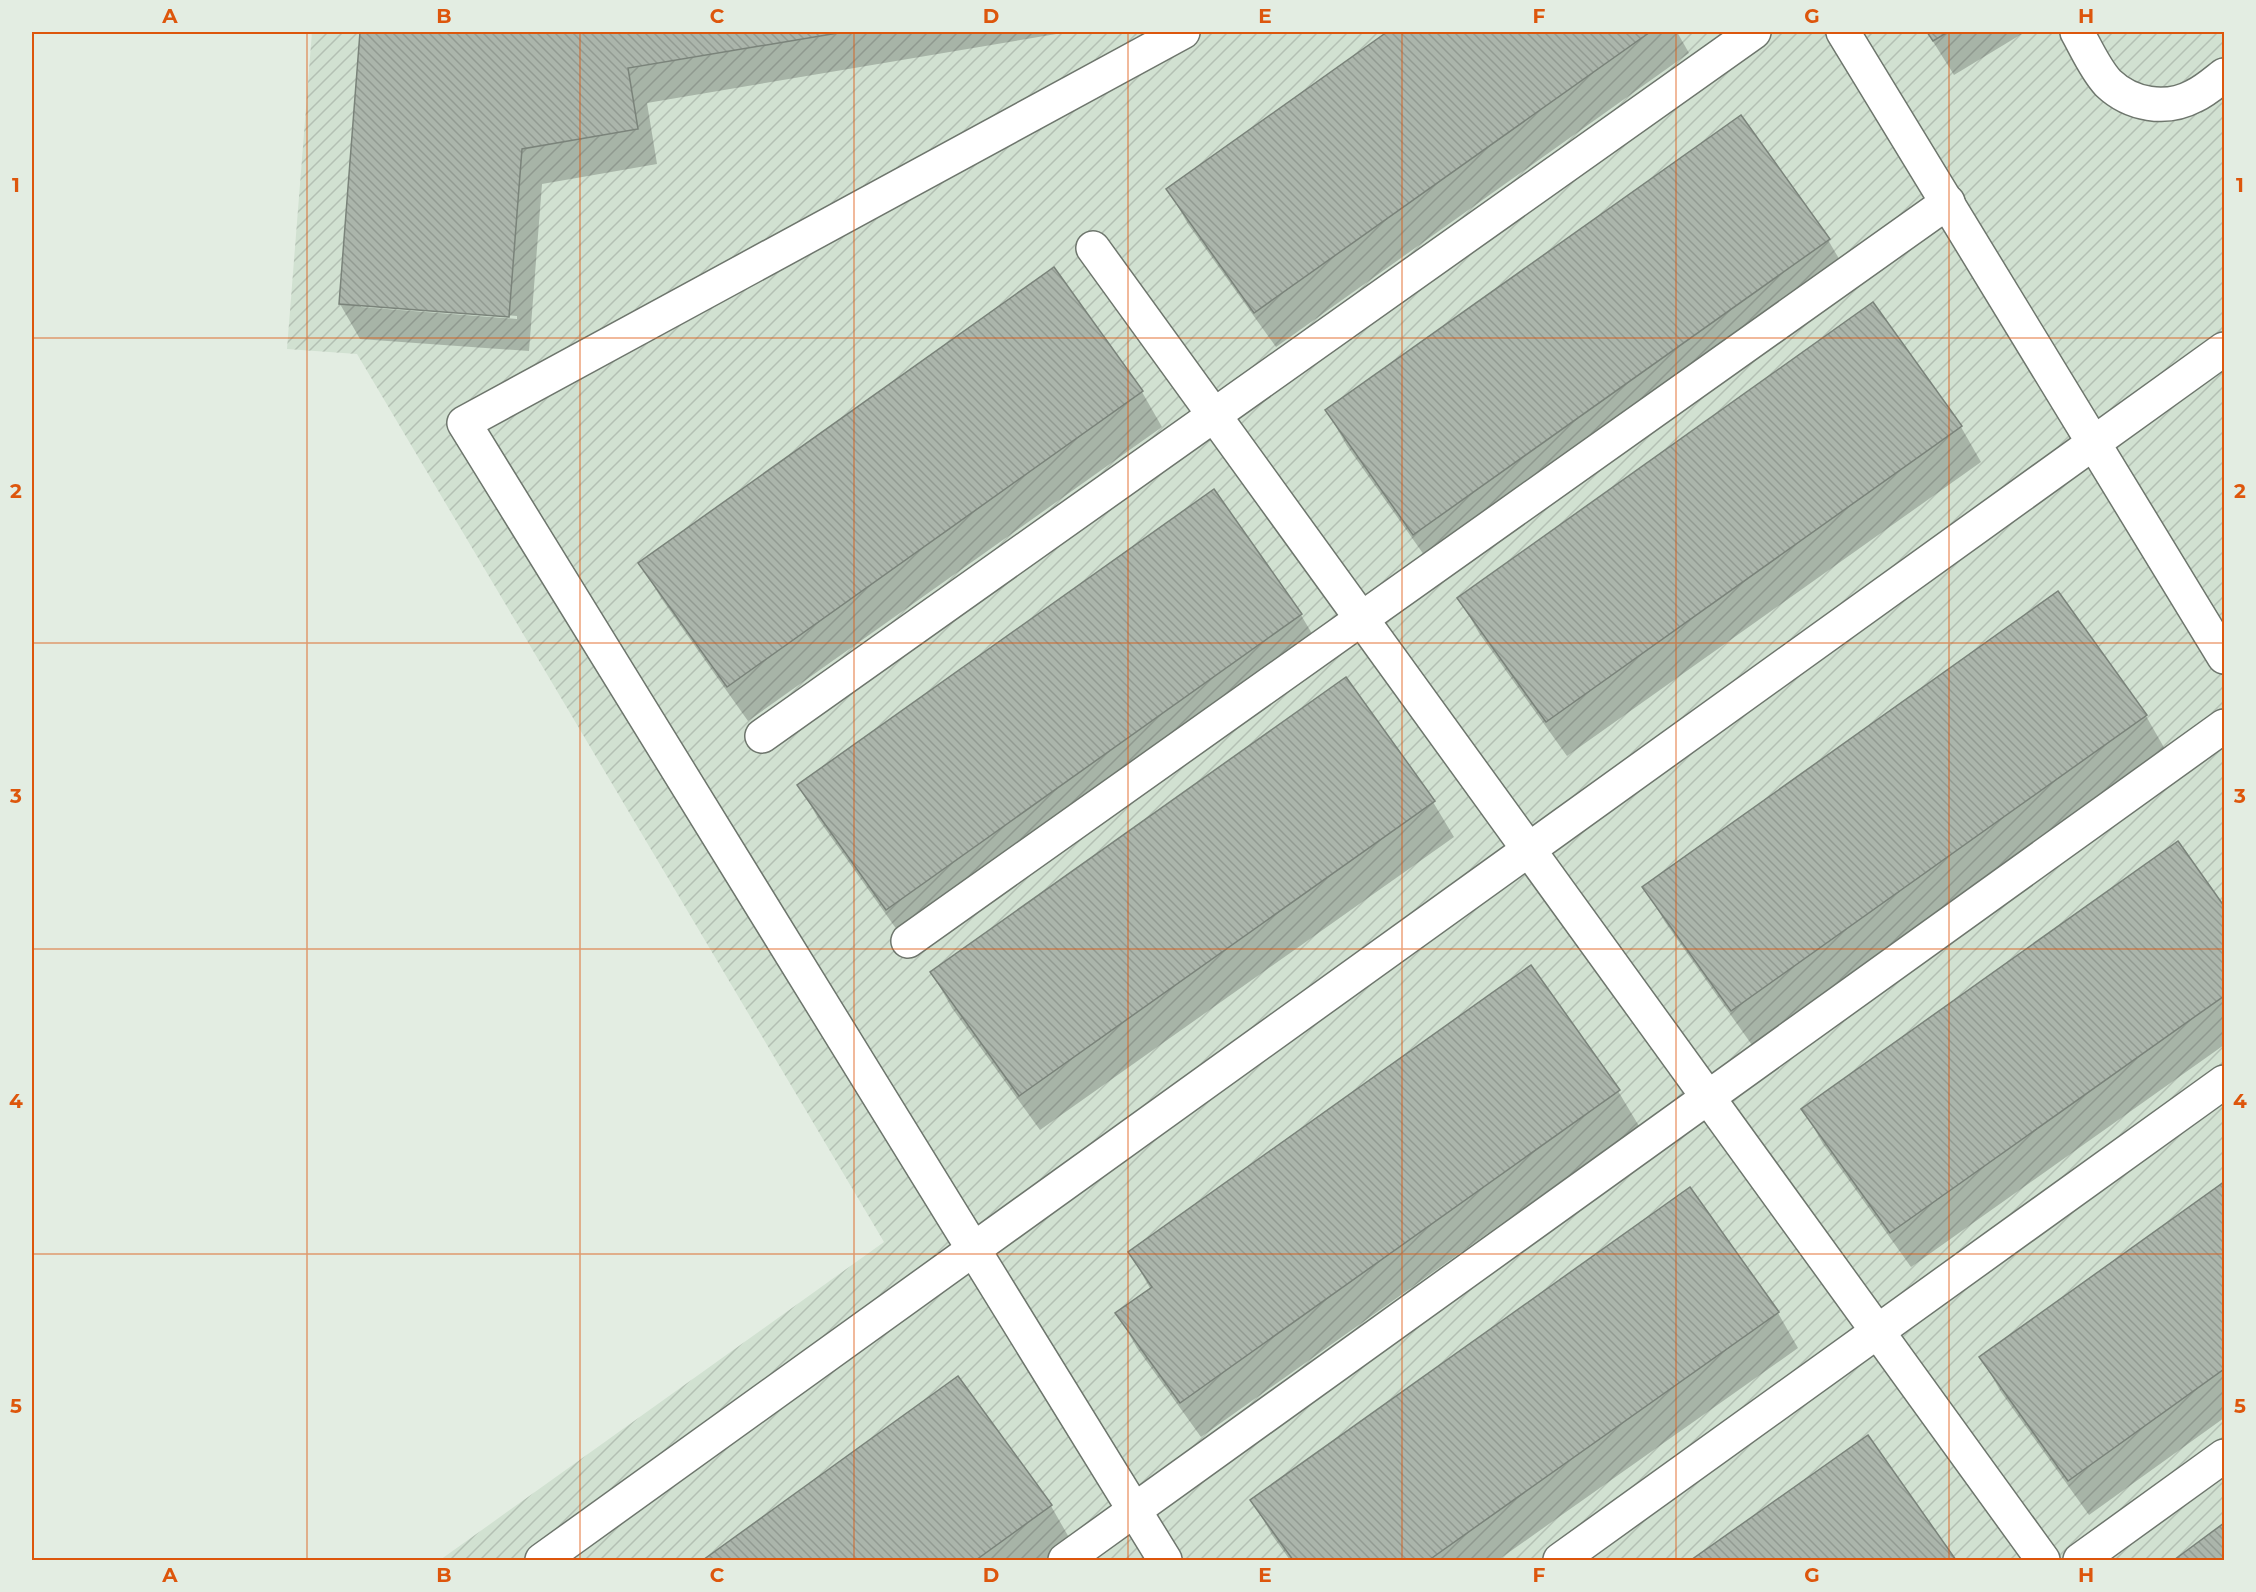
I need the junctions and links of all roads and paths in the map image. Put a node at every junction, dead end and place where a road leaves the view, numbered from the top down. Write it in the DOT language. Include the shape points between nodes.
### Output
graph roads {
  1 [pos="1183,32"];
  2 [pos="1754,32"];
  3 [pos="1843,32"];
  4 [pos="2077,32"];
  5 [pos="2224,75"];
  6 [pos="1948,202"];
  7 [pos="1093,248"];
  8 [pos="2224,349"];
  9 [pos="1214,415"];
  10 [pos="2094,443"];
  11 [pos="1362,619"];
  12 [pos="2224,657"];
  13 [pos="2224,726"];
  14 [pos="762,736"];
  15 [pos="1529,850"];
  16 [pos="908,941"];
  17 [pos="2224,1082"];
  18 [pos="1709,1098"];
  19 [pos="974,1249"];
  20 [pos="1877,1332"];
  21 [pos="2224,1456"];
  22 [pos="1135,1510"];
  23 [pos="542,1560"];
  24 [pos="1065,1560"];
  25 [pos="1165,1560"];
  26 [pos="1560,1560"];
  27 [pos="2043,1560"];
  28 [pos="2080,1560"];
  1 -- 19 [label="street" via="464,423"];
  2 -- 9 [label="street"];
  3 -- 6 [label="street"];
  4 -- 5 [label="street" via="2108,82 2136,101 2155,105 2175,103 2194,97"];
  6 -- 10 [label="street"];
  6 -- 11 [label="street"];
  7 -- 9 [label="street"];
  8 -- 10 [label="street"];
  9 -- 11 [label="street"];
  9 -- 14 [label="street"];
  10 -- 12 [label="street"];
  10 -- 15 [label="street"];
  11 -- 15 [label="street"];
  11 -- 16 [label="street"];
  13 -- 18 [label="street"];
  15 -- 18 [label="street"];
  15 -- 19 [label="street"];
  17 -- 20 [label="street"];
  18 -- 20 [label="street"];
  18 -- 22 [label="street"];
  19 -- 22 [label="street"];
  19 -- 23 [label="street"];
  20 -- 26 [label="street"];
  20 -- 27 [label="street"];
  21 -- 28 [label="street"];
  22 -- 24 [label="street"];
  22 -- 25 [label="street"];
}
